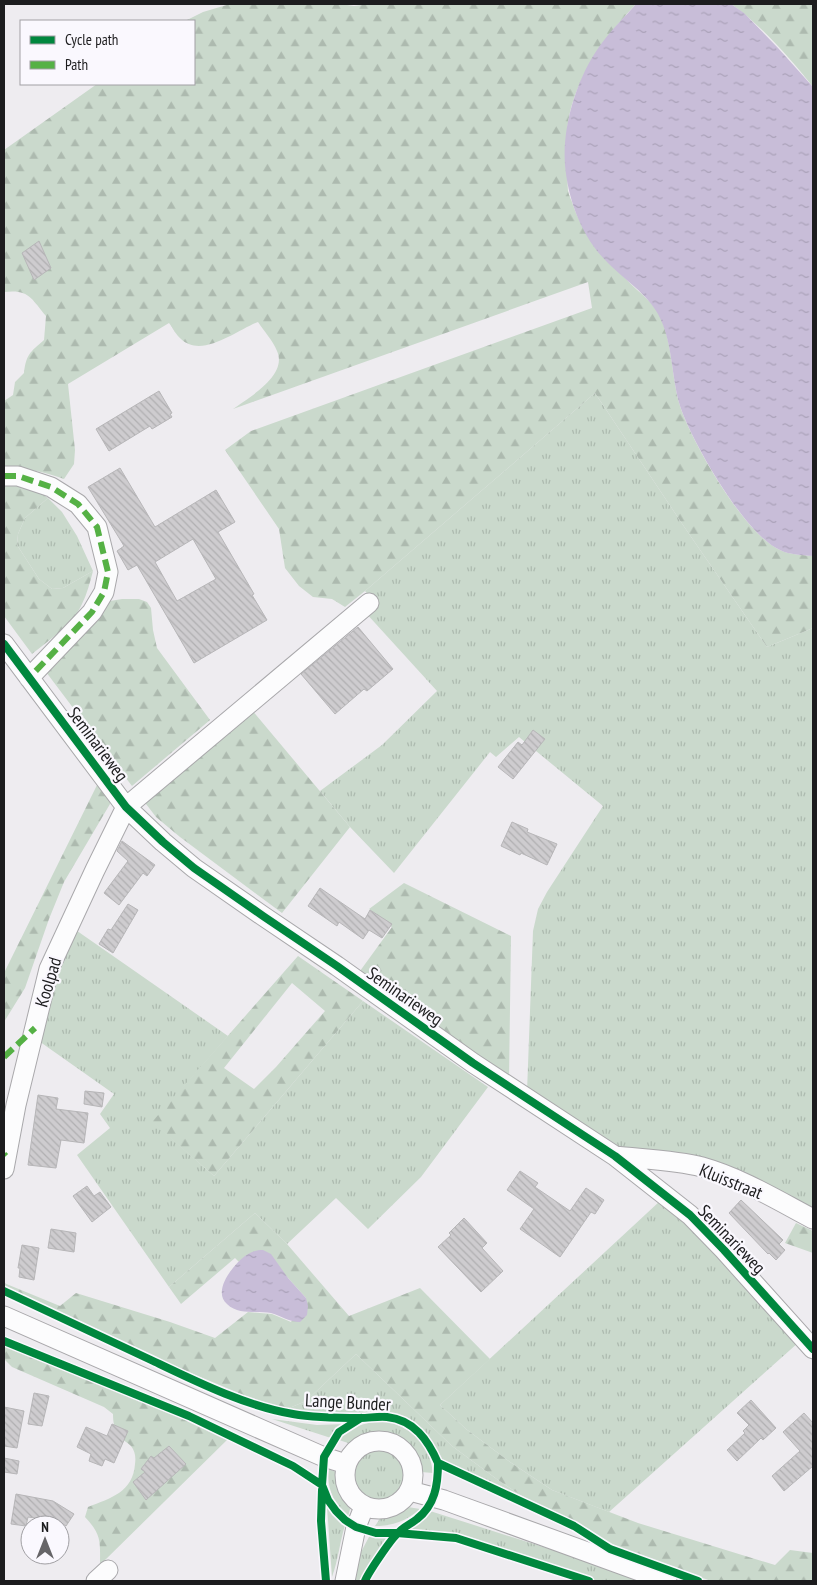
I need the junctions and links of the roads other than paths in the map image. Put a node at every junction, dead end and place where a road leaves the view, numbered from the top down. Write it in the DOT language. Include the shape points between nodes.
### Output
graph roads {
  1 [pos="4,476"];
  2 [pos="369,603"];
  3 [pos="4,644"];
  4 [pos="29,678"];
  5 [pos="126,807"];
  6 [pos="614,1156"];
  7 [pos="4,1170"];
  8 [pos="813,1219"];
  9 [pos="4,1316"];
  10 [pos="813,1349"];
  11 [pos="346,1464"];
  12 [pos="410,1491"];
  13 [pos="364,1507"];
  14 [pos="346,1581"];
  15 [pos="667,1581"];
  1 -- 4 [label="street" via="18,476 51,487 78,504 97,527 108,572 104,592 92,612"];
  2 -- 5 [label="street"];
  3 -- 4 [label="street, Seminarieweg"];
  4 -- 5 [label="street, Seminarieweg"];
  5 -- 6 [label="street, Seminarieweg" via="194,868 473,1063"];
  5 -- 7 [label="street, Koolpad" via="49,969"];
  6 -- 8 [label="street, Kluisstraat" via="700,1167 734,1178"];
  6 -- 10 [label="street, Seminarieweg" via="690,1215"];
  9 -- 11 [label="street"];
  11 -- 12 [label="street" via="360,1446 382,1441 393,1444 409,1458 413,1469"];
  11 -- 13 [label="street" via="344,1477 347,1489"];
  12 -- 13 [label="street" via="404,1500 385,1510"];
  12 -- 15 [label="street" via="444,1500"];
  13 -- 14 [label="street" via="356,1527"];
}
